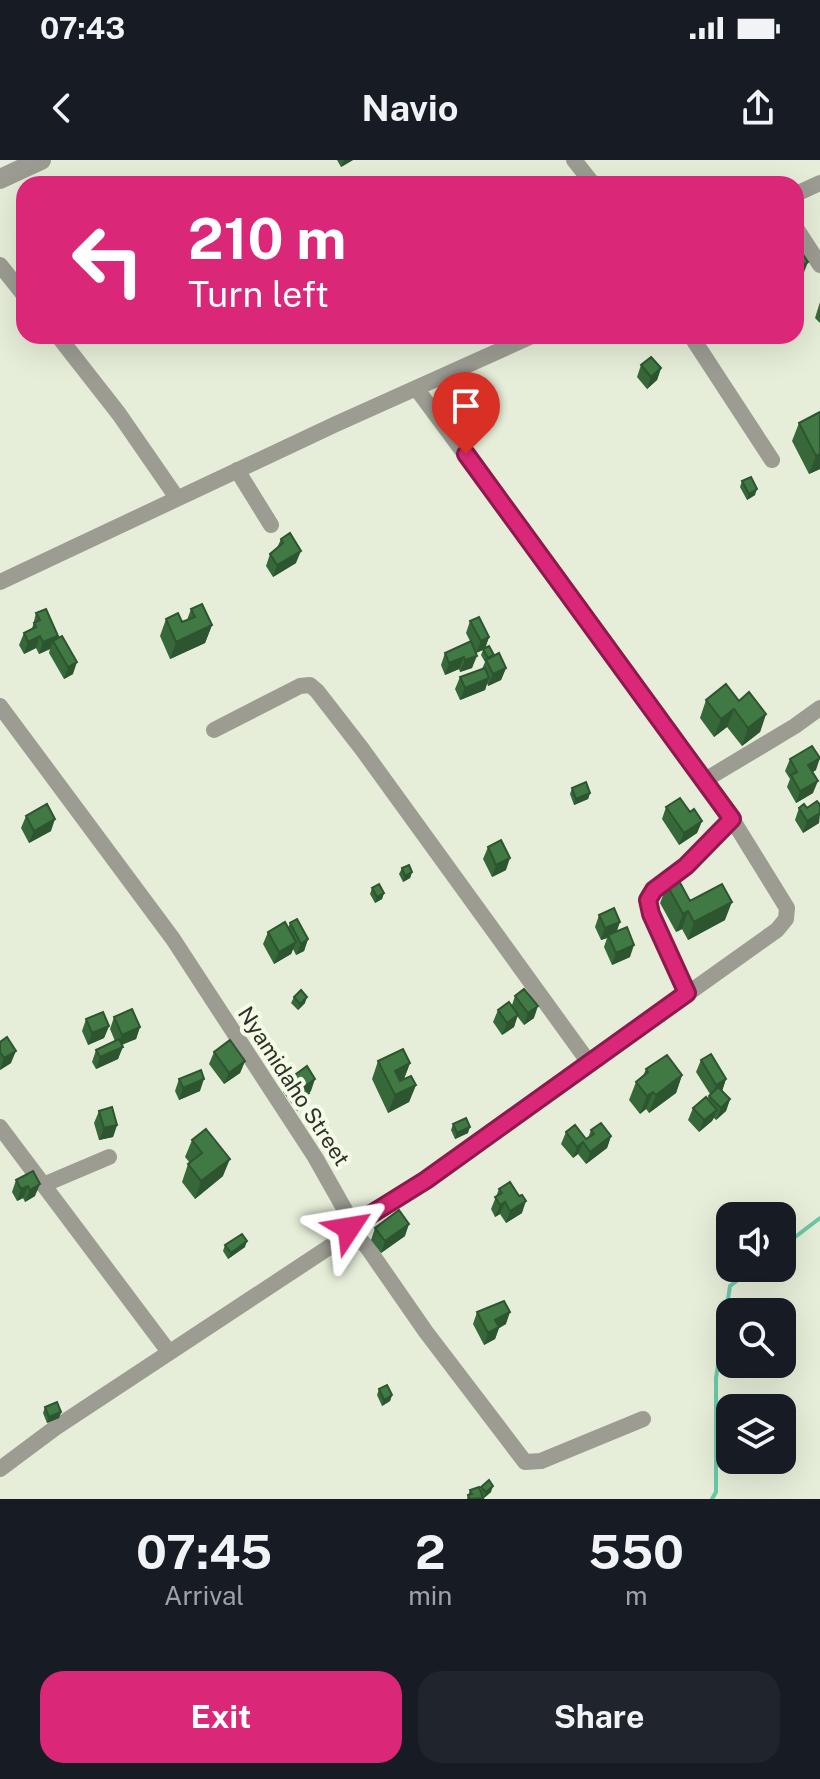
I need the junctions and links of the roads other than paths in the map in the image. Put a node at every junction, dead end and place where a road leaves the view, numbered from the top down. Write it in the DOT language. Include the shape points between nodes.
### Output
graph roads {
  1 [pos="41,160"];
  2 [pos="574,160"];
  3 [pos="587,176"];
  4 [pos="0,179"];
  5 [pos="804,240"];
  6 [pos="0,265"];
  7 [pos="820,265"];
  8 [pos="16,285"];
  9 [pos="64,344"];
  10 [pos="514,344"];
  11 [pos="696,344"];
  12 [pos="416,388"];
  13 [pos="772,460"];
  14 [pos="237,470"];
  15 [pos="177,498"];
  16 [pos="271,525"];
  17 [pos="0,582"];
  18 [pos="0,706"];
  19 [pos="820,708"];
  20 [pos="214,730"];
  21 [pos="705,780"];
  22 [pos="732,819"];
  23 [pos="687,993"];
  24 [pos="590,1064"];
  25 [pos="0,1127"];
  26 [pos="109,1157"];
  27 [pos="43,1185"];
  28 [pos="349,1228"];
  29 [pos="169,1352"];
  30 [pos="643,1419"];
  31 [pos="0,1469"];
  1 -- 4 [label="street"];
  2 -- 3 [label="street"];
  5 -- 7 [label="street"];
  6 -- 8 [label="street"];
  9 -- 15 [label="street"];
  10 -- 12 [label="street"];
  11 -- 13 [label="street"];
  12 -- 14 [label="street"];
  12 -- 21 [label="street"];
  14 -- 15 [label="street"];
  14 -- 16 [label="street"];
  15 -- 17 [label="street"];
  18 -- 28 [label="street, Nyamidaho Street" via="173,939 315,1157 345,1210"];
  19 -- 21 [label="street"];
  20 -- 24 [label="street" via="300,686 317,691"];
  21 -- 22 [label="street"];
  22 -- 23 [label="street" via="648,900"];
  22 -- 23 [label="street" via="788,913 777,930"];
  23 -- 24 [label="street"];
  24 -- 28 [label="street"];
  25 -- 27 [label="street"];
  26 -- 27 [label="street"];
  27 -- 29 [label="street"];
  28 -- 29 [label="street" via="340,1240"];
  28 -- 30 [label="street, Nyamidaho Street" via="525,1462 541,1461"];
  29 -- 31 [label="street"];
}
